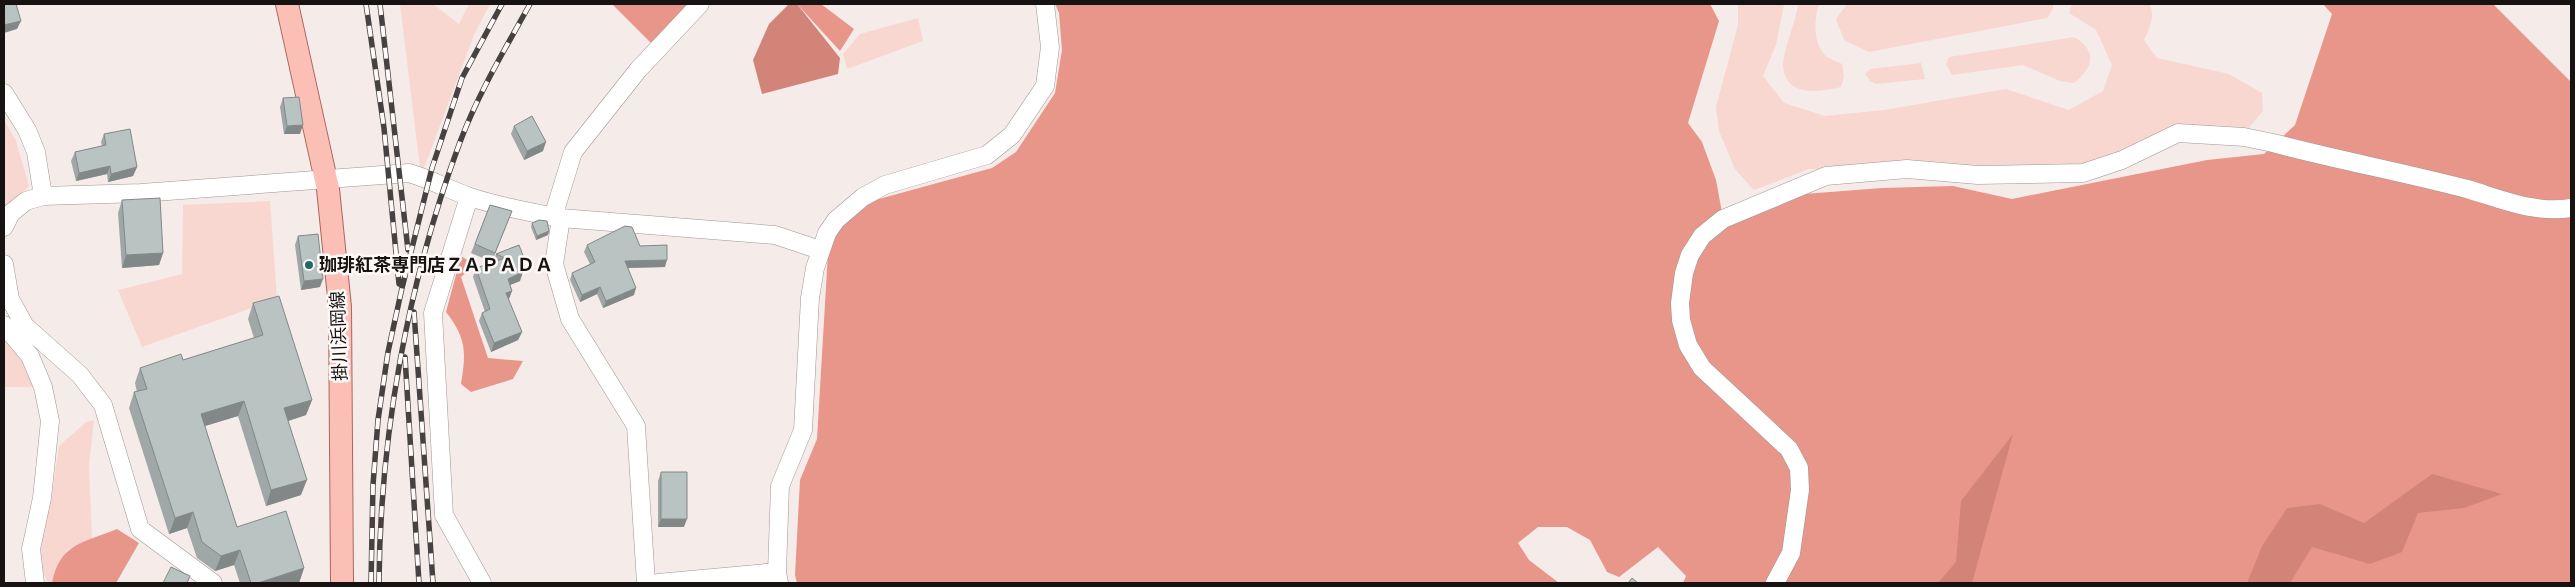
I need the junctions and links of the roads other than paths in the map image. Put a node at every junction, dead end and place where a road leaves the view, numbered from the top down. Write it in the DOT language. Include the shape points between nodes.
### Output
graph roads {
  1 [pos="287,4"];
  2 [pos="700,4"];
  3 [pos="1045,4"];
  4 [pos="4,93"];
  5 [pos="326,180"];
  6 [pos="43,196"];
  7 [pos="469,196"];
  8 [pos="2571,208"];
  9 [pos="557,218"];
  10 [pos="4,227"];
  11 [pos="820,250"];
  12 [pos="4,264"];
  13 [pos="4,326"];
  14 [pos="778,578"];
  15 [pos="35,583"];
  16 [pos="213,583"];
  17 [pos="342,583"];
  18 [pos="482,583"];
  19 [pos="646,583"];
  20 [pos="658,583"];
  21 [pos="1775,583"];
  1 -- 5 [label="main road, 掛川浜岡線"];
  2 -- 9 [label="street" via="638,70 573,152"];
  3 -- 11 [label="street" via="1050,47 1045,86 1012,135 987,155 885,186 863,197 836,220"];
  4 -- 6 [label="street" via="27,130 36,152"];
  5 -- 6 [label="street" via="141,193"];
  5 -- 7 [label="street" via="409,173"];
  5 -- 17 [label="main road, 掛川浜岡線" via="340,306"];
  6 -- 10 [label="street" via="26,200 11,213"];
  7 -- 9 [label="street" via="506,208"];
  7 -- 18 [label="street" via="432,313 444,515"];
  8 -- 21 [label="street" via="2544,209 2516,204 2273,142 2178,133 2122,160 2083,172 1978,175 1907,169 1826,176 1723,219 1702,236 1690,255 1684,273 1681,320 1688,345 1702,368 1789,449 1798,468 1800,490 1791,552"];
  9 -- 11 [label="street" via="775,235"];
  9 -- 19 [label="street" via="554,264 570,319 636,426"];
  11 -- 14 [label="street" via="810,298 803,430 780,486"];
  12 -- 16 [label="street" via="10,300 24,326 80,375 103,405 140,529"];
  13 -- 15 [label="street" via="30,356 43,387 50,421 42,498 31,549"];
  14 -- 20 [label="street"];
}
